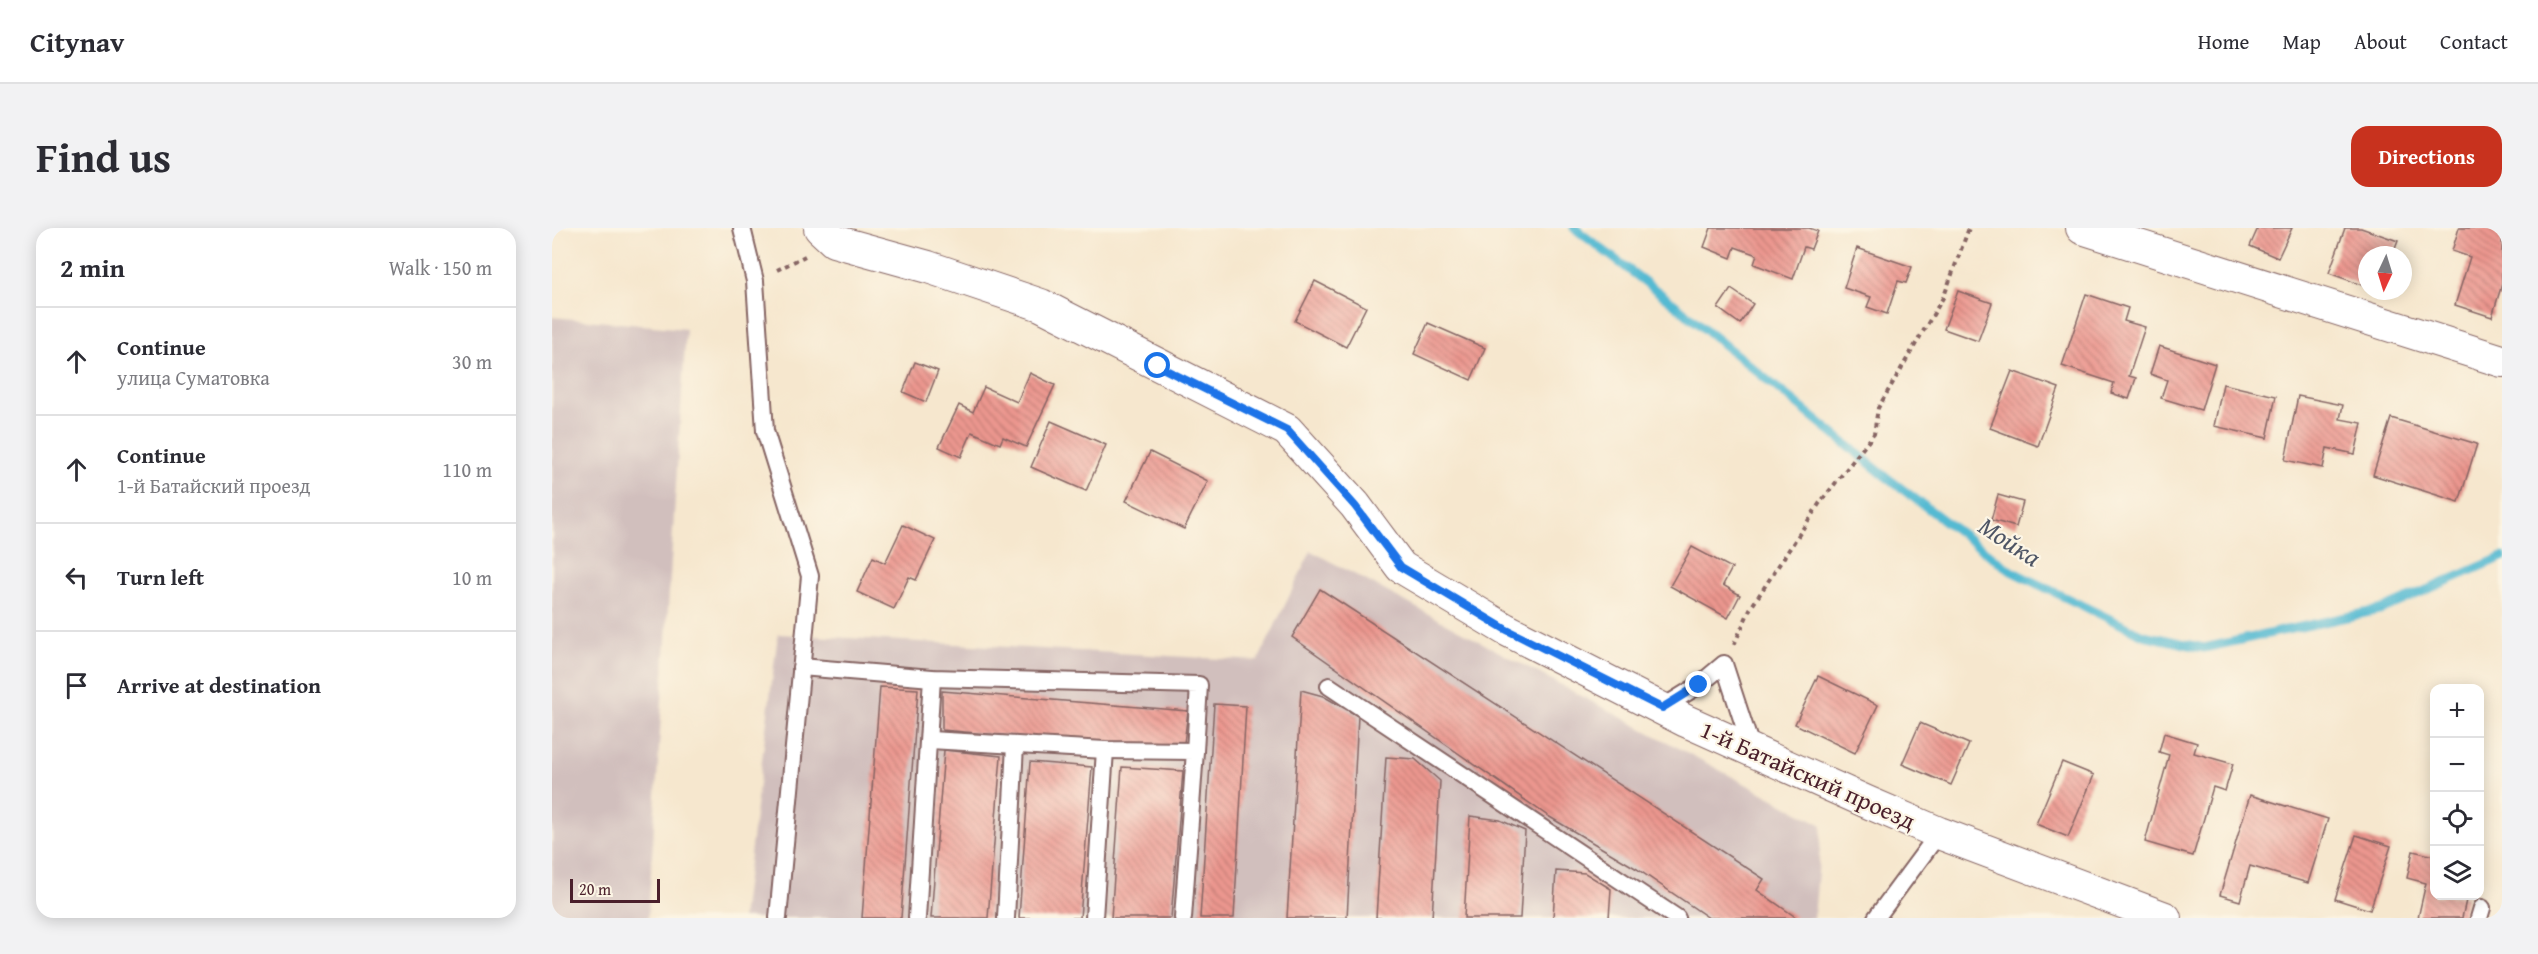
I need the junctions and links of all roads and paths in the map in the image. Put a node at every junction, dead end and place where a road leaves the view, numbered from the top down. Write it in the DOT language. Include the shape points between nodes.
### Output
graph roads {
  1 [pos="742,228"];
  2 [pos="1969,228"];
  3 [pos="2082,228"];
  4 [pos="827,235"];
  5 [pos="755,281"];
  6 [pos="2502,361"];
  7 [pos="1724,664"];
  8 [pos="801,667"];
  9 [pos="932,678"];
  10 [pos="1329,686"];
  11 [pos="1662,708"];
  12 [pos="930,740"];
  13 [pos="1015,745"];
  14 [pos="1105,750"];
  15 [pos="1752,750"];
  16 [pos="1195,751"];
  17 [pos="1939,833"];
  18 [pos="778,918"];
  19 [pos="917,918"];
  20 [pos="1006,918"];
  21 [pos="1094,918"];
  22 [pos="1183,918"];
  23 [pos="1677,918"];
  24 [pos="1876,918"];
  25 [pos="2165,918"];
  1 -- 5 [label="lane"];
  2 -- 7 [label="path" via="1944,296 1878,408 1874,434 1819,504 1750,609"];
  3 -- 6 [label="street"];
  4 -- 5 [label="path"];
  4 -- 11 [label="street, 1-й Батайский проезд" via="1041,305 1287,430 1355,506 1401,567 1505,629"];
  5 -- 8 [label="lane" via="765,431 810,576"];
  7 -- 11 [label="lane"];
  7 -- 15 [label="lane"];
  8 -- 9 [label="lane"];
  8 -- 18 [label="lane"];
  9 -- 12 [label="lane"];
  9 -- 16 [label="lane" via="1198,685"];
  10 -- 23 [label="lane"];
  11 -- 15 [label="street, 1-й Батайский проезд"];
  12 -- 13 [label="lane"];
  12 -- 19 [label="lane"];
  13 -- 14 [label="lane"];
  13 -- 20 [label="lane"];
  14 -- 16 [label="lane"];
  14 -- 21 [label="lane"];
  15 -- 17 [label="street, 1-й Батайский проезд"];
  16 -- 22 [label="lane"];
  17 -- 24 [label="lane"];
  17 -- 25 [label="street, 1-й Батайский проезд"];
}
